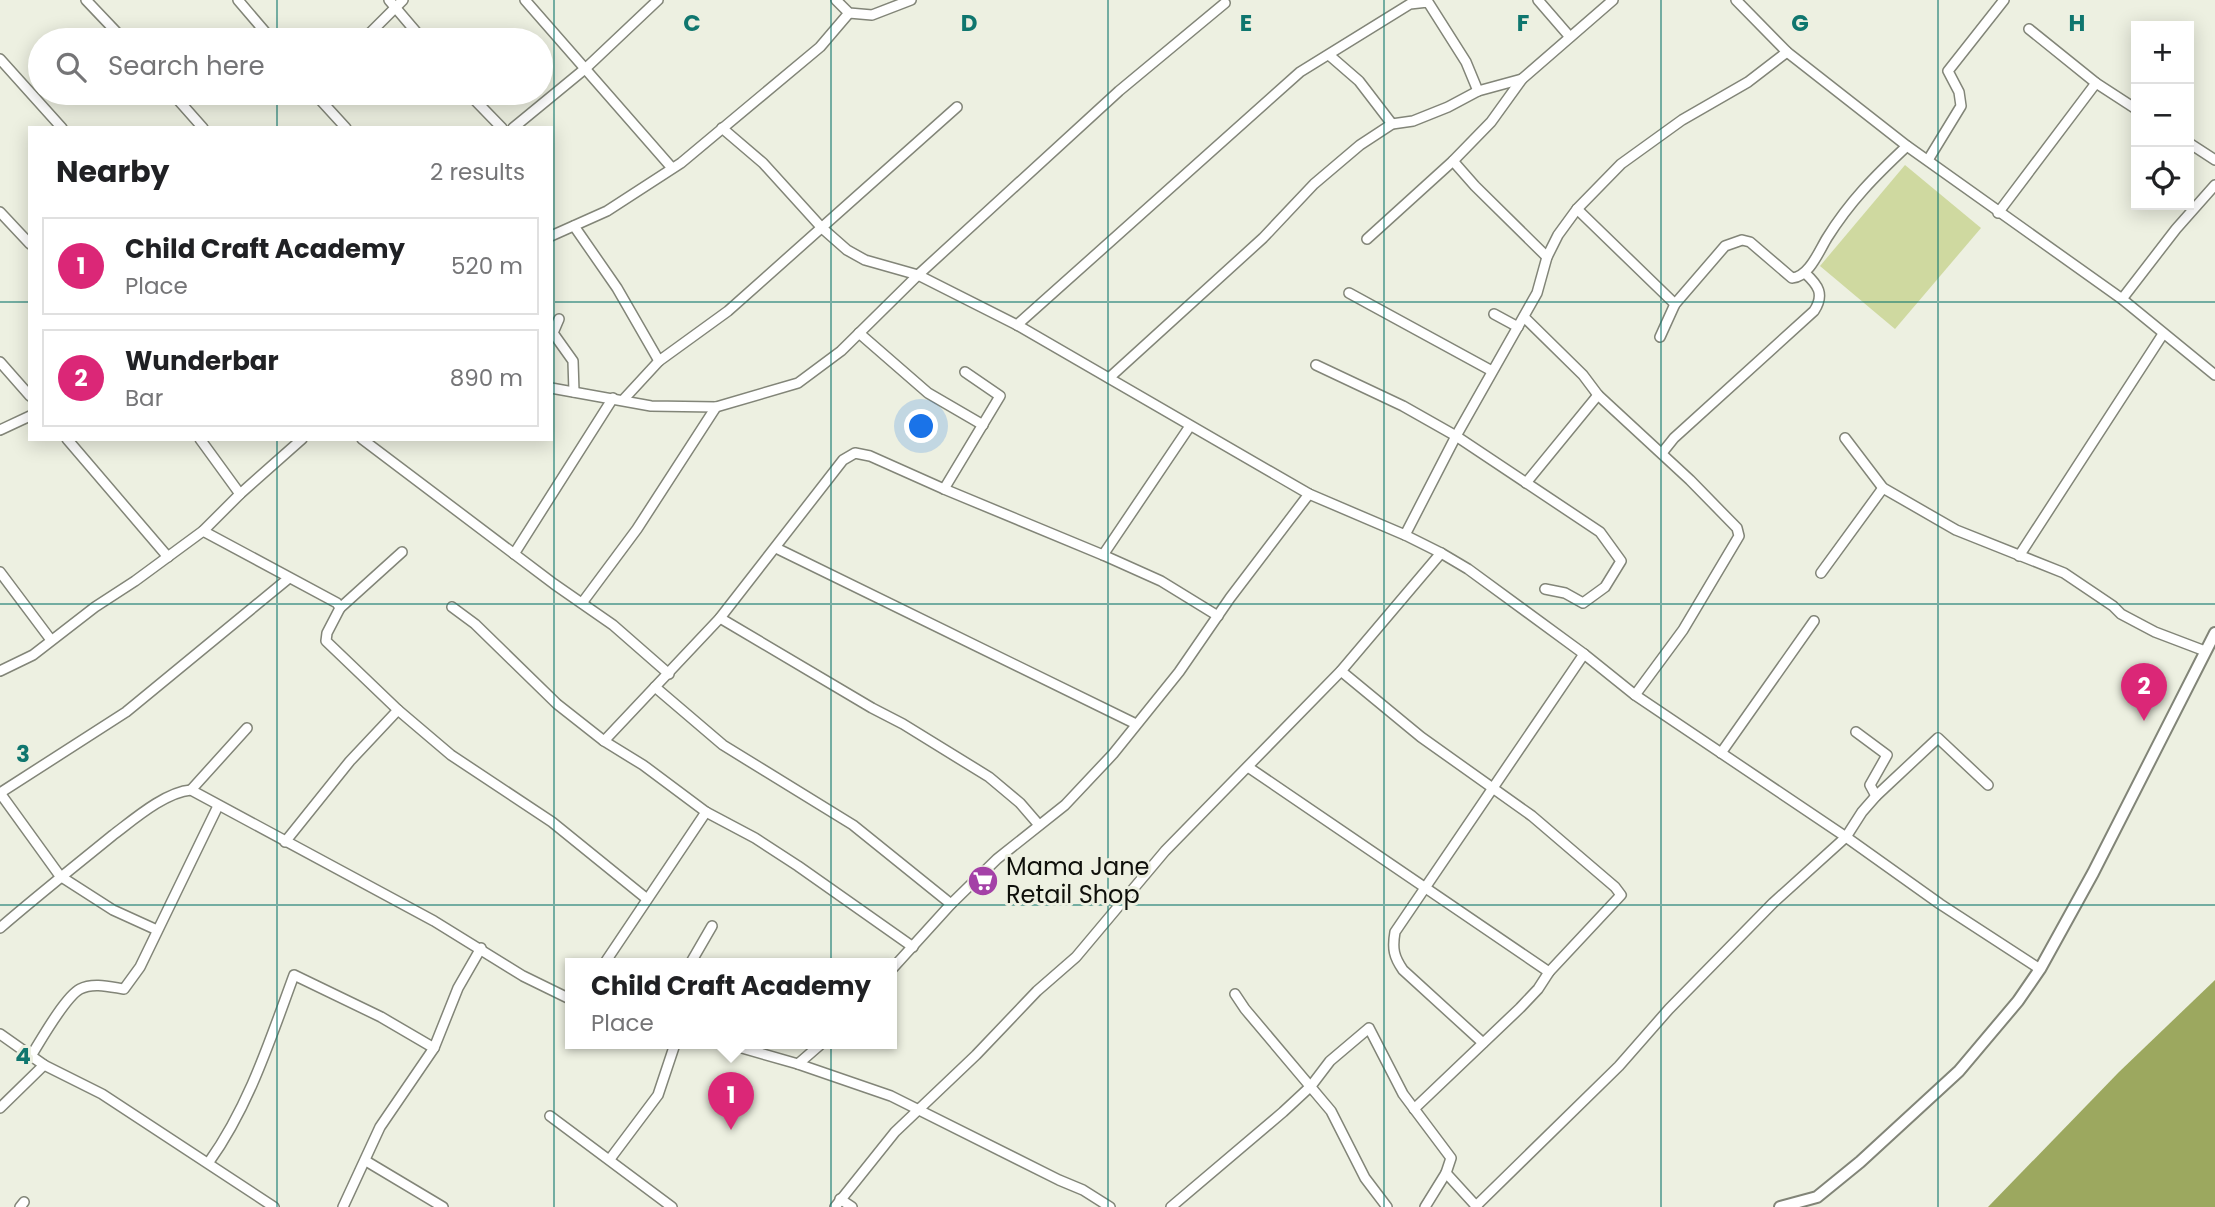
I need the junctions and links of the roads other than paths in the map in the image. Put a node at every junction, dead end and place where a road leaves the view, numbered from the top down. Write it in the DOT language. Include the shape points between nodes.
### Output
graph roads {
  1 [pos="86,0"];
  2 [pos="238,0"];
  3 [pos="403,0"];
  4 [pos="525,0"];
  5 [pos="657,0"];
  6 [pos="836,0"];
  7 [pos="911,0"];
  8 [pos="1538,0"];
  9 [pos="1613,0"];
  10 [pos="1736,0"];
  11 [pos="2004,0"];
  12 [pos="1429,1"];
  13 [pos="1225,3"];
  14 [pos="392,4"];
  15 [pos="849,13"];
  16 [pos="113,28"];
  17 [pos="262,28"];
  18 [pos="373,28"];
  19 [pos="413,28"];
  20 [pos="550,28"];
  21 [pos="2029,29"];
  22 [pos="553,31"];
  23 [pos="1570,37"];
  24 [pos="1787,52"];
  25 [pos="1329,55"];
  26 [pos="0,59"];
  27 [pos="586,68"];
  28 [pos="1522,79"];
  29 [pos="2096,83"];
  30 [pos="28,90"];
  31 [pos="1478,91"];
  32 [pos="553,95"];
  33 [pos="41,105"];
  34 [pos="183,105"];
  35 [pos="325,105"];
  36 [pos="480,105"];
  37 [pos="541,105"];
  38 [pos="2131,106"];
  39 [pos="957,107"];
  40 [pos="1392,124"];
  41 [pos="60,126"];
  42 [pos="201,126"];
  43 [pos="343,126"];
  44 [pos="500,126"];
  45 [pos="515,126"];
  46 [pos="722,128"];
  47 [pos="1907,146"];
  48 [pos="2194,146"];
  49 [pos="1928,160"];
  50 [pos="2215,160"];
  51 [pos="1454,161"];
  52 [pos="672,168"];
  53 [pos="2215,185"];
  54 [pos="1577,209"];
  55 [pos="0,212"];
  56 [pos="1998,213"];
  57 [pos="574,226"];
  58 [pos="822,228"];
  59 [pos="553,235"];
  60 [pos="1367,239"];
  61 [pos="28,242"];
  62 [pos="1547,257"];
  63 [pos="1805,274"];
  64 [pos="918,275"];
  65 [pos="1349,293"];
  66 [pos="2122,299"];
  67 [pos="1675,304"];
  68 [pos="1494,314"];
  69 [pos="1524,317"];
  70 [pos="559,318"];
  71 [pos="1017,326"];
  72 [pos="1518,327"];
  73 [pos="859,332"];
  74 [pos="2163,334"];
  75 [pos="1660,337"];
  76 [pos="659,361"];
  77 [pos="0,362"];
  78 [pos="1316,365"];
  79 [pos="1492,370"];
  80 [pos="965,372"];
  81 [pos="2215,375"];
  82 [pos="1110,378"];
  83 [pos="553,388"];
  84 [pos="573,393"];
  85 [pos="28,394"];
  86 [pos="1598,395"];
  87 [pos="618,399"];
  88 [pos="716,407"];
  89 [pos="28,417"];
  90 [pos="983,425"];
  91 [pos="1189,426"];
  92 [pos="0,430"];
  93 [pos="1456,436"];
  94 [pos="1845,438"];
  95 [pos="69,441"];
  96 [pos="201,441"];
  97 [pos="300,441"];
  98 [pos="365,441"];
  99 [pos="1662,453"];
  100 [pos="1526,483"];
  101 [pos="1883,488"];
  102 [pos="944,489"];
  103 [pos="240,494"];
  104 [pos="1309,494"];
  105 [pos="203,531"];
  106 [pos="1405,535"];
  107 [pos="776,548"];
  108 [pos="402,552"];
  109 [pos="1441,553"];
  110 [pos="514,554"];
  111 [pos="1102,555"];
  112 [pos="2019,556"];
  113 [pos="168,557"];
  114 [pos="0,572"];
  115 [pos="1821,573"];
  116 [pos="289,578"];
  117 [pos="1545,589"];
  118 [pos="582,603"];
  119 [pos="452,607"];
  120 [pos="340,608"];
  121 [pos="1218,616"];
  122 [pos="720,618"];
  123 [pos="1814,621"];
  124 [pos="2215,633"];
  125 [pos="51,640"];
  126 [pos="2205,651"];
  127 [pos="1584,654"];
  128 [pos="0,671"];
  129 [pos="1341,671"];
  130 [pos="670,674"];
  131 [pos="655,687"];
  132 [pos="1636,695"];
  133 [pos="398,710"];
  134 [pos="1136,724"];
  135 [pos="247,728"];
  136 [pos="1856,732"];
  137 [pos="604,741"];
  138 [pos="1721,753"];
  139 [pos="1248,767"];
  140 [pos="1988,785"];
  141 [pos="1493,789"];
  142 [pos="191,790"];
  143 [pos="0,793"];
  144 [pos="1876,796"];
  145 [pos="218,806"];
  146 [pos="706,812"];
  147 [pos="1039,825"];
  148 [pos="1846,837"];
  149 [pos="285,842"];
  150 [pos="60,876"];
  151 [pos="1425,887"];
  152 [pos="647,899"];
  153 [pos="951,904"];
  154 [pos="712,926"];
  155 [pos="0,928"];
  156 [pos="157,930"];
  157 [pos="913,947"];
  158 [pos="481,948"];
  159 [pos="608,958"];
  160 [pos="694,958"];
  161 [pos="897,963"];
  162 [pos="2040,970"];
  163 [pos="1549,972"];
  164 [pos="1235,993"];
  165 [pos="565,997"];
  166 [pos="0,1034"];
  167 [pos="1483,1043"];
  168 [pos="434,1048"];
  169 [pos="673,1049"];
  170 [pos="746,1049"];
  171 [pos="815,1049"];
  172 [pos="31,1056"];
  173 [pos="798,1064"];
  174 [pos="44,1065"];
  175 [pos="1311,1086"];
  176 [pos="0,1108"];
  177 [pos="1414,1109"];
  178 [pos="917,1111"];
  179 [pos="550,1116"];
  180 [pos="610,1159"];
  181 [pos="366,1161"];
  182 [pos="209,1162"];
  183 [pos="1446,1172"];
  184 [pos="1815,1202"];
  185 [pos="838,1203"];
  186 [pos="1476,1206"];
  187 [pos="274,1207"];
  188 [pos="343,1207"];
  189 [pos="443,1207"];
  190 [pos="672,1207"];
  191 [pos="852,1207"];
  192 [pos="1110,1207"];
  193 [pos="1171,1207"];
  194 [pos="1387,1207"];
  195 [pos="1425,1207"];
  196 [pos="1780,1207"];
  1 -- 16 [label="street"];
  2 -- 17 [label="street"];
  3 -- 14 [label="street"];
  4 -- 20 [label="street"];
  5 -- 27 [label="street"];
  6 -- 15 [label="street"];
  7 -- 15 [label="street" via="872,15"];
  8 -- 23 [label="street"];
  9 -- 23 [label="street"];
  10 -- 24 [label="street"];
  11 -- 49 [label="street" via="1948,71 1961,106"];
  12 -- 25 [label="street" via="1410,4"];
  12 -- 31 [label="street"];
  13 -- 64 [label="street" via="1119,91"];
  14 -- 18 [label="street"];
  14 -- 19 [label="street"];
  15 -- 46 [label="street" via="820,47"];
  21 -- 29 [label="street"];
  22 -- 27 [label="street"];
  23 -- 28 [label="street"];
  24 -- 47 [label="street"];
  24 -- 54 [label="street" via="1621,164"];
  25 -- 40 [label="street" via="1359,81"];
  25 -- 71 [label="street" via="1300,72"];
  26 -- 30 [label="street"];
  27 -- 32 [label="street"];
  27 -- 52 [label="street"];
  28 -- 31 [label="street"];
  28 -- 51 [label="street" via="1491,122"];
  29 -- 38 [label="street"];
  29 -- 56 [label="street"];
  31 -- 40 [label="street" via="1413,121"];
  33 -- 41 [label="street"];
  34 -- 42 [label="street"];
  35 -- 43 [label="street"];
  36 -- 44 [label="street"];
  37 -- 45 [label="street"];
  39 -- 58 [label="street"];
  40 -- 82 [label="street" via="1314,184 1263,238"];
  46 -- 52 [label="street"];
  46 -- 58 [label="street" via="763,163"];
  47 -- 49 [label="street"];
  47 -- 63 [label="street" via="1844,210"];
  48 -- 50 [label="street"];
  49 -- 56 [label="street"];
  51 -- 60 [label="street"];
  51 -- 62 [label="street"];
  52 -- 57 [label="street" via="607,211"];
  53 -- 66 [label="street"];
  54 -- 62 [label="street"];
  54 -- 67 [label="street"];
  55 -- 61 [label="street"];
  56 -- 66 [label="street"];
  57 -- 59 [label="street"];
  57 -- 76 [label="street"];
  58 -- 64 [label="street" via="865,260"];
  58 -- 76 [label="street" via="729,311"];
  62 -- 69 [label="street" via="1537,293"];
  63 -- 67 [label="street" via="1792,278 1742,240 1725,246"];
  63 -- 99 [label="street" via="1820,292 1814,310"];
  64 -- 71 [label="street"];
  64 -- 73 [label="street"];
  65 -- 79 [label="street"];
  66 -- 74 [label="street"];
  67 -- 75 [label="street"];
  68 -- 72 [label="street"];
  69 -- 72 [label="street"];
  69 -- 86 [label="street"];
  70 -- 84 [label="street" via="553,333 573,361"];
  71 -- 82 [label="street"];
  72 -- 79 [label="street"];
  73 -- 88 [label="street" via="798,383"];
  73 -- 90 [label="street" via="928,393"];
  74 -- 81 [label="street"];
  74 -- 112 [label="street"];
  76 -- 87 [label="street"];
  77 -- 85 [label="street"];
  78 -- 93 [label="street"];
  79 -- 93 [label="street"];
  80 -- 90 [label="street" via="1000,396"];
  82 -- 91 [label="street"];
  83 -- 84 [label="street"];
  84 -- 87 [label="street"];
  86 -- 99 [label="street"];
  86 -- 100 [label="street"];
  87 -- 88 [label="street" via="651,406"];
  87 -- 110 [label="street"];
  88 -- 118 [label="street" via="637,529"];
  89 -- 92 [label="street"];
  90 -- 102 [label="street"];
  91 -- 104 [label="street"];
  91 -- 111 [label="street"];
  93 -- 100 [label="street"];
  93 -- 106 [label="street"];
  94 -- 101 [label="street"];
  95 -- 113 [label="street"];
  96 -- 103 [label="street"];
  97 -- 103 [label="street"];
  98 -- 110 [label="street"];
  99 -- 132 [label="street" via="1737,528 1739,536"];
  100 -- 117 [label="street" via="1600,532 1621,561 1605,587 1583,603"];
  101 -- 112 [label="street" via="1956,530"];
  101 -- 115 [label="street"];
  102 -- 107 [label="street" via="855,453 843,460"];
  102 -- 111 [label="street"];
  103 -- 105 [label="street"];
  104 -- 106 [label="street"];
  104 -- 121 [label="street"];
  105 -- 113 [label="street"];
  105 -- 116 [label="street"];
  106 -- 109 [label="street"];
  107 -- 122 [label="street"];
  107 -- 134 [label="street"];
  108 -- 120 [label="street"];
  109 -- 127 [label="street"];
  109 -- 129 [label="street"];
  110 -- 118 [label="street"];
  111 -- 121 [label="street" via="1161,581"];
  112 -- 126 [label="street" via="2064,573 2155,632"];
  113 -- 125 [label="street"];
  114 -- 125 [label="street"];
  116 -- 120 [label="street"];
  116 -- 143 [label="street" via="126,712"];
  118 -- 130 [label="street"];
  119 -- 137 [label="street"];
  120 -- 133 [label="street" via="326,641"];
  121 -- 134 [label="street"];
  122 -- 130 [label="street"];
  122 -- 147 [label="street" via="989,777"];
  123 -- 138 [label="street"];
  124 -- 126 [label="street"];
  125 -- 128 [label="street"];
  126 -- 162 [label="street"];
  127 -- 132 [label="street"];
  127 -- 141 [label="street"];
  129 -- 139 [label="street"];
  129 -- 141 [label="street"];
  130 -- 131 [label="street"];
  131 -- 137 [label="street"];
  131 -- 153 [label="street" via="723,745 853,825"];
  132 -- 138 [label="street"];
  133 -- 149 [label="street"];
  133 -- 152 [label="street" via="451,755 552,822"];
  134 -- 147 [label="street" via="1065,805"];
  135 -- 142 [label="street"];
  136 -- 144 [label="street" via="1887,755 1870,785"];
  137 -- 146 [label="street"];
  138 -- 148 [label="street"];
  139 -- 151 [label="street"];
  139 -- 178 [label="street" via="1165,850 1076,957"];
  140 -- 144 [label="street" via="1938,738"];
  141 -- 151 [label="street"];
  141 -- 163 [label="street" via="1532,816 1620,895"];
  142 -- 145 [label="street"];
  142 -- 150 [label="street" via="180,790 133,818"];
  143 -- 150 [label="street"];
  144 -- 148 [label="street"];
  145 -- 149 [label="street"];
  145 -- 156 [label="street"];
  146 -- 152 [label="street"];
  146 -- 157 [label="street" via="798,866"];
  147 -- 153 [label="street"];
  148 -- 162 [label="street"];
  148 -- 186 [label="street" via="1773,903 1619,1066"];
  149 -- 158 [label="street"];
  150 -- 155 [label="street"];
  150 -- 156 [label="street" via="113,910"];
  151 -- 163 [label="street"];
  151 -- 167 [label="street" via="1395,932 1392,948 1396,959 1413,981"];
  152 -- 159 [label="street"];
  153 -- 157 [label="street"];
  154 -- 160 [label="street"];
  156 -- 172 [label="street" via="124,989 81,988"];
  157 -- 161 [label="street"];
  158 -- 165 [label="street"];
  158 -- 168 [label="street" via="458,988"];
  162 -- 184 [label="street" via="1959,1071"];
  163 -- 167 [label="street"];
  164 -- 175 [label="street"];
  166 -- 172 [label="street"];
  167 -- 177 [label="street"];
  168 -- 181 [label="street" via="380,1127"];
  168 -- 182 [label="street" via="294,975 234,1124"];
  169 -- 180 [label="street" via="658,1095"];
  170 -- 173 [label="street"];
  171 -- 173 [label="street"];
  172 -- 174 [label="street"];
  173 -- 178 [label="street" via="891,1096"];
  174 -- 176 [label="street"];
  174 -- 182 [label="street" via="102,1094"];
  175 -- 177 [label="street" via="1330,1061 1369,1028"];
  175 -- 193 [label="street"];
  175 -- 194 [label="street" via="1331,1111 1361,1170"];
  177 -- 183 [label="street" via="1451,1158"];
  178 -- 185 [label="street"];
  178 -- 192 [label="street"];
  179 -- 180 [label="street"];
  180 -- 190 [label="street"];
  181 -- 188 [label="street"];
  181 -- 189 [label="street"];
  182 -- 187 [label="street"];
  183 -- 186 [label="street"];
  183 -- 195 [label="street"];
  184 -- 196 [label="street"];
  185 -- 191 [label="street"];
}
